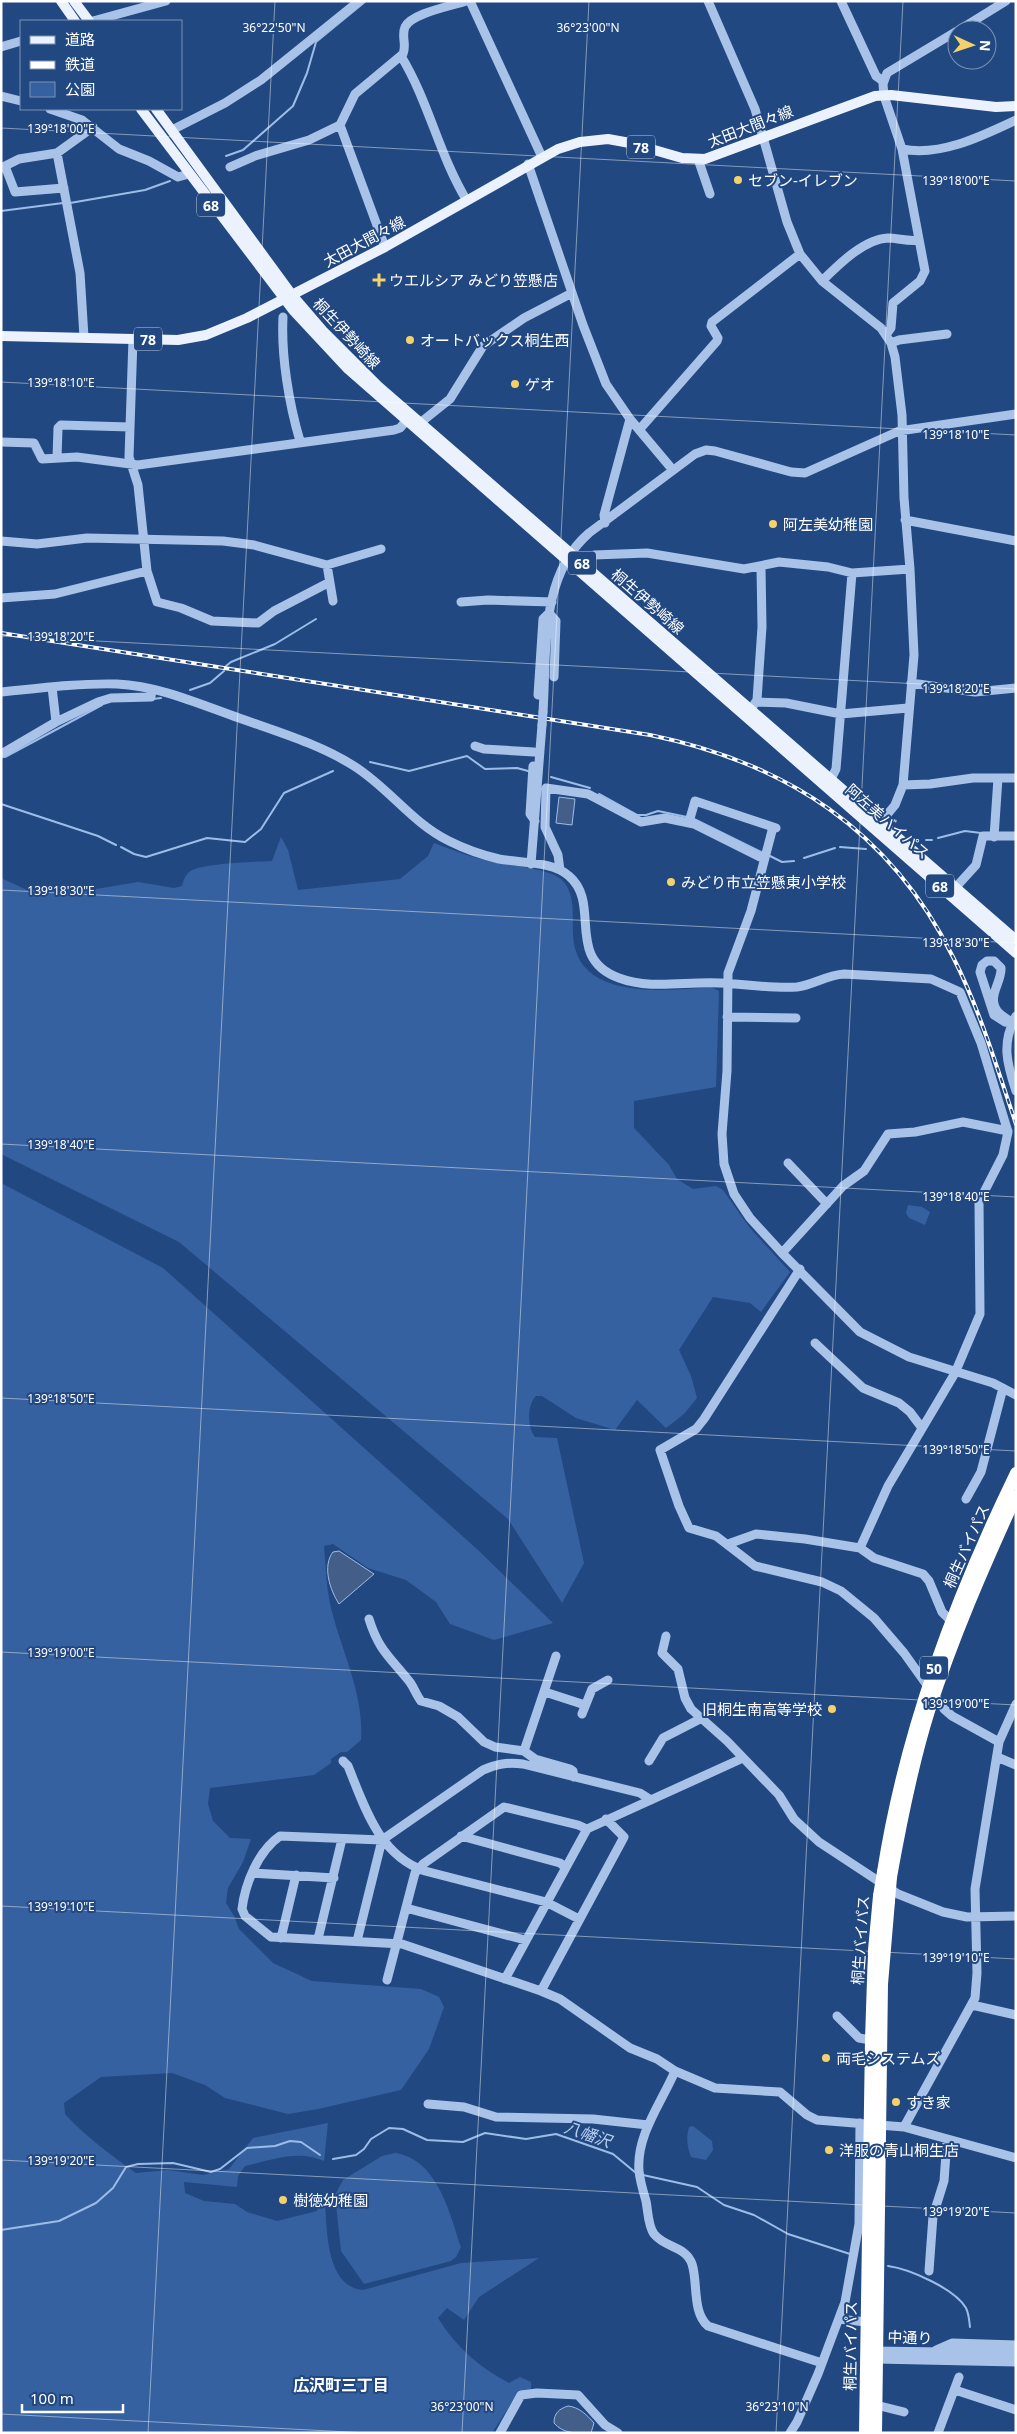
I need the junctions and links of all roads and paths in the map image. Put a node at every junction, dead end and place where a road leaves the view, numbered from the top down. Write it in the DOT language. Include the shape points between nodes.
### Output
graph roads {
  1 [pos="61,1"];
  2 [pos="74,1"];
  3 [pos="166,1"];
  4 [pos="360,1"];
  5 [pos="429,1"];
  6 [pos="468,1"];
  7 [pos="708,1"];
  8 [pos="841,1"];
  9 [pos="1006,1"];
  10 [pos="434,11"];
  11 [pos="74,20"];
  12 [pos="90,20"];
  13 [pos="95,20"];
  14 [pos="975,20"];
  15 [pos="947,37"];
  16 [pos="20,41"];
  17 [pos="1,47"];
  18 [pos="401,56"];
  19 [pos="883,81"];
  20 [pos="1,96"];
  21 [pos="884,96"];
  22 [pos="20,101"];
  23 [pos="1016,106"];
  24 [pos="53,110"];
  25 [pos="142,110"];
  26 [pos="157,110"];
  27 [pos="1016,120"];
  28 [pos="340,125"];
  29 [pos="93,127"];
  30 [pos="172,130"];
  31 [pos="764,138"];
  32 [pos="902,149"];
  33 [pos="57,153"];
  34 [pos="542,156"];
  35 [pos="698,159"];
  36 [pos="528,164"];
  37 [pos="230,166"];
  38 [pos="3,167"];
  39 [pos="189,174"];
  40 [pos="64,188"];
  41 [pos="710,194"];
  42 [pos="466,201"];
  43 [pos="919,240"];
  44 [pos="385,247"];
  45 [pos="800,254"];
  46 [pos="822,281"];
  47 [pos="572,293"];
  48 [pos="289,296"];
  49 [pos="283,317"];
  50 [pos="947,334"];
  51 [pos="1,336"];
  52 [pos="84,337"];
  53 [pos="133,339"];
  54 [pos="888,339"];
  55 [pos="1016,414"];
  56 [pos="630,419"];
  57 [pos="406,421"];
  58 [pos="420,423"];
  59 [pos="130,427"];
  60 [pos="639,430"];
  61 [pos="903,430"];
  62 [pos="300,441"];
  63 [pos="1,442"];
  64 [pos="57,458"];
  65 [pos="130,464"];
  66 [pos="672,469"];
  67 [pos="906,520"];
  68 [pos="605,523"];
  69 [pos="143,540"];
  70 [pos="1,541"];
  71 [pos="1016,541"];
  72 [pos="382,549"];
  73 [pos="594,555"];
  74 [pos="568,557"];
  75 [pos="326,565"];
  76 [pos="760,568"];
  77 [pos="910,569"];
  78 [pos="147,571"];
  79 [pos="852,573"];
  80 [pos="328,583"];
  81 [pos="1,598"];
  82 [pos="333,601"];
  83 [pos="461,602"];
  84 [pos="552,602"];
  85 [pos="549,613"];
  86 [pos="554,677"];
  87 [pos="911,683"];
  88 [pos="52,687"];
  89 [pos="1016,688"];
  90 [pos="152,689"];
  91 [pos="1,692"];
  92 [pos="756,702"];
  93 [pos="908,708"];
  94 [pos="749,710"];
  95 [pos="841,714"];
  96 [pos="56,722"];
  97 [pos="540,726"];
  98 [pos="475,746"];
  99 [pos="534,752"];
  100 [pos="1,754"];
  101 [pos="998,778"];
  102 [pos="1016,778"];
  103 [pos="830,779"];
  104 [pos="902,785"];
  105 [pos="830,791"];
  106 [pos="535,821"];
  107 [pos="689,822"];
  108 [pos="877,826"];
  109 [pos="1016,836"];
  110 [pos="994,837"];
  111 [pos="764,859"];
  112 [pos="532,864"];
  113 [pos="560,870"];
  114 [pos="956,886"];
  115 [pos="1016,940"];
  116 [pos="1016,954"];
  117 [pos="728,984"];
  118 [pos="726,1017"];
  119 [pos="796,1018"];
  120 [pos="1014,1020"];
  121 [pos="1005,1052"];
  122 [pos="1016,1053"];
  123 [pos="1016,1091"];
  124 [pos="1008,1131"];
  125 [pos="788,1163"];
  126 [pos="827,1204"];
  127 [pos="782,1253"];
  128 [pos="800,1269"];
  129 [pos="815,1343"];
  130 [pos="955,1373"];
  131 [pos="1003,1388"];
  132 [pos="1016,1395"];
  133 [pos="922,1428"];
  134 [pos="1016,1473"];
  135 [pos="1016,1496"];
  136 [pos="966,1499"];
  137 [pos="728,1544"];
  138 [pos="860,1548"];
  139 [pos="369,1619"];
  140 [pos="952,1621"];
  141 [pos="666,1636"];
  142 [pos="556,1656"];
  143 [pos="608,1680"];
  144 [pos="544,1692"];
  145 [pos="931,1692"];
  146 [pos="1016,1704"];
  147 [pos="700,1719"];
  148 [pos="1000,1742"];
  149 [pos="524,1751"];
  150 [pos="743,1758"];
  151 [pos="997,1758"];
  152 [pos="343,1761"];
  153 [pos="650,1761"];
  154 [pos="1016,1765"];
  155 [pos="574,1777"];
  156 [pos="651,1800"];
  157 [pos="606,1819"];
  158 [pos="587,1829"];
  159 [pos="461,1836"];
  160 [pos="342,1839"];
  161 [pos="382,1840"];
  162 [pos="565,1866"];
  163 [pos="418,1869"];
  164 [pos="252,1873"];
  165 [pos="296,1875"];
  166 [pos="334,1878"];
  167 [pos="884,1898"];
  168 [pos="546,1902"];
  169 [pos="406,1908"];
  170 [pos="1016,1916"];
  171 [pos="975,1917"];
  172 [pos="579,1919"];
  173 [pos="281,1938"];
  174 [pos="318,1939"];
  175 [pos="357,1940"];
  176 [pos="525,1940"];
  177 [pos="396,1943"];
  178 [pos="505,1979"];
  179 [pos="386,1980"];
  180 [pos="541,1991"];
  181 [pos="972,2005"];
  182 [pos="1016,2015"];
  183 [pos="837,2016"];
  184 [pos="871,2040"];
  185 [pos="675,2071"];
  186 [pos="428,2104"];
  187 [pos="648,2125"];
  188 [pos="869,2125"];
  189 [pos="904,2127"];
  190 [pos="947,2140"];
  191 [pos="1016,2158"];
  192 [pos="929,2271"];
  193 [pos="839,2320"];
  194 [pos="866,2322"];
  195 [pos="1016,2345"];
  196 [pos="934,2352"];
  197 [pos="1016,2352"];
  198 [pos="873,2354"];
  199 [pos="1016,2362"];
  200 [pos="822,2363"];
  201 [pos="959,2378"];
  202 [pos="955,2390"];
  203 [pos="876,2405"];
  204 [pos="1016,2410"];
  205 [pos="904,2412"];
  206 [pos="500,2433"];
  207 [pos="618,2433"];
  208 [pos="790,2433"];
  209 [pos="865,2433"];
  210 [pos="876,2433"];
  211 [pos="938,2433"];
  1 -- 11 [label="main road"];
  2 -- 12 [label="main road"];
  3 -- 13 [label="street"];
  4 -- 30 [label="street" via="255,84"];
  5 -- 10 [label="street"];
  6 -- 10 [label="street"];
  6 -- 34 [label="street"];
  7 -- 31 [label="street" via="751,98"];
  8 -- 19 [label="street" via="876,76"];
  9 -- 14 [label="street"];
  10 -- 18 [label="street" via="407,24 405,49"];
  15 -- 19 [label="street" via="887,73"];
  16 -- 17 [label="street"];
  18 -- 28 [label="street" via="355,94"];
  18 -- 42 [label="street" via="424,98 446,162"];
  19 -- 21 [label="street"];
  20 -- 22 [label="street"];
  21 -- 23 [label="main road, 太田大間々線 / 78" via="996,107"];
  21 -- 31 [label="main road, 太田大間々線 / 78" via="866,99"];
  21 -- 32 [label="street"];
  24 -- 29 [label="street"];
  25 -- 39 [label="main road, 桐生伊勢崎線 / 68"];
  26 -- 30 [label="main road, 桐生伊勢崎線 / 68"];
  27 -- 32 [label="street" via="931,150"];
  28 -- 37 [label="street" via="309,140"];
  28 -- 44 [label="street"];
  29 -- 33 [label="street"];
  29 -- 39 [label="street" via="126,153 178,177"];
  30 -- 48 [label="main road, 桐生伊勢崎線 / 68"];
  31 -- 35 [label="main road, 太田大間々線 / 78" via="712,158"];
  31 -- 45 [label="street" via="790,231"];
  32 -- 43 [label="street"];
  33 -- 38 [label="street" via="19,159"];
  33 -- 40 [label="street"];
  34 -- 35 [label="main road, 太田大間々線 / 78" via="580,142 608,139 676,157"];
  34 -- 36 [label="main road, 太田大間々線 / 78"];
  35 -- 41 [label="street"];
  36 -- 42 [label="main road, 太田大間々線 / 78"];
  36 -- 47 [label="street"];
  38 -- 40 [label="street" via="15,192"];
  39 -- 48 [label="main road, 桐生伊勢崎線 / 68"];
  40 -- 52 [label="street" via="80,273"];
  42 -- 44 [label="main road, 太田大間々線 / 78"];
  43 -- 46 [label="street" via="888,238 874,242 863,247"];
  43 -- 54 [label="street" via="924,274 894,303"];
  44 -- 48 [label="main road, 太田大間々線 / 78"];
  45 -- 46 [label="street"];
  45 -- 60 [label="street" via="712,322 717,341"];
  46 -- 54 [label="street" via="874,321"];
  47 -- 56 [label="street" via="606,384"];
  47 -- 58 [label="street" via="524,318 483,346 450,399"];
  48 -- 53 [label="main road, 太田大間々線 / 78" via="206,335 178,340"];
  48 -- 57 [label="main road, 桐生伊勢崎線 / 68" via="293,310 319,341"];
  48 -- 58 [label="main road, 桐生伊勢崎線 / 68"];
  49 -- 62 [label="street" via="294,423"];
  50 -- 54 [label="street"];
  51 -- 52 [label="main road, 太田大間々線 / 78"];
  52 -- 53 [label="main road, 太田大間々線 / 78"];
  53 -- 59 [label="street"];
  54 -- 61 [label="street" via="900,393"];
  55 -- 61 [label="street"];
  56 -- 60 [label="street"];
  56 -- 68 [label="street" via="604,515"];
  57 -- 62 [label="street" via="394,430"];
  57 -- 74 [label="main road, 桐生伊勢崎線 / 68"];
  58 -- 74 [label="main road, 桐生伊勢崎線 / 68"];
  59 -- 64 [label="street" via="61,425 58,428"];
  59 -- 65 [label="street"];
  60 -- 66 [label="street"];
  61 -- 66 [label="street" via="805,473 709,450 698,452"];
  61 -- 67 [label="street"];
  62 -- 65 [label="street" via="172,462"];
  63 -- 64 [label="street" via="34,443 42,459"];
  64 -- 65 [label="street" via="77,457"];
  65 -- 69 [label="street" via="138,485"];
  66 -- 68 [label="street"];
  67 -- 71 [label="street"];
  67 -- 77 [label="street"];
  68 -- 74 [label="street" via="583,538"];
  69 -- 70 [label="street" via="76,538 37,544"];
  69 -- 75 [label="street" via="223,541 254,545"];
  69 -- 78 [label="street"];
  72 -- 75 [label="street"];
  73 -- 76 [label="street" via="647,553 744,569"];
  74 -- 84 [label="street" via="558,574"];
  74 -- 94 [label="main road, 桐生伊勢崎線 / 68"];
  74 -- 105 [label="main road, 桐生伊勢崎線 / 68"];
  75 -- 80 [label="street"];
  76 -- 79 [label="street" via="779,562"];
  76 -- 92 [label="street" via="762,636"];
  77 -- 79 [label="street"];
  77 -- 87 [label="street" via="914,655"];
  78 -- 80 [label="street" via="157,602 217,622 258,623"];
  78 -- 81 [label="street" via="55,594"];
  79 -- 95 [label="street"];
  80 -- 82 [label="street"];
  83 -- 84 [label="street"];
  84 -- 85 [label="street"];
  85 -- 86 [label="street" via="556,621"];
  85 -- 97 [label="street, bridge"];
  87 -- 89 [label="street" via="975,692"];
  87 -- 93 [label="street"];
  88 -- 90 [label="street" via="117,684"];
  88 -- 91 [label="street"];
  88 -- 96 [label="street"];
  90 -- 96 [label="street" via="151,696 104,700"];
  90 -- 112 [label="street" via="337,755 364,773 411,816 444,839 488,856"];
  92 -- 94 [label="street"];
  92 -- 95 [label="street" via="794,704"];
  93 -- 95 [label="street"];
  93 -- 104 [label="street"];
  94 -- 103 [label="main road, 桐生伊勢崎線 / 68"];
  95 -- 103 [label="street" via="836,769"];
  96 -- 100 [label="street"];
  97 -- 99 [label="street" via="536,727"];
  97 -- 106 [label="street"];
  98 -- 99 [label="street"];
  99 -- 106 [label="street" via="530,814"];
  101 -- 102 [label="street"];
  101 -- 104 [label="street"];
  101 -- 110 [label="street"];
  103 -- 108 [label="main road, 桐生伊勢崎線 / 68"];
  104 -- 108 [label="street" via="897,801"];
  105 -- 108 [label="main road, 阿左美バイパス / 68"];
  106 -- 112 [label="street"];
  107 -- 111 [label="street"];
  107 -- 111 [label="street" via="695,800 775,828"];
  107 -- 113 [label="street" via="665,818 641,822 588,794 546,788 545,827 560,859"];
  108 -- 114 [label="main road, 阿左美バイパス / 68"];
  108 -- 116 [label="main road, 阿左美バイパス / 68"];
  109 -- 110 [label="street"];
  110 -- 114 [label="street" via="983,836 976,865"];
  111 -- 117 [label="street" via="746,926 732,959"];
  112 -- 113 [label="street"];
  113 -- 117 [label="street" via="579,888 589,950 604,970 620,978 643,983"];
  114 -- 115 [label="main road, 阿左美バイパス / 68"];
  117 -- 118 [label="street"];
  117 -- 124 [label="street" via="795,987 844,974 928,978 949,985 964,998"];
  118 -- 119 [label="street"];
  118 -- 127 [label="street" via="727,1070 722,1126 726,1172 738,1202"];
  120 -- 120 [label="street" via="1005,1022 994,1015 980,972 987,961 1000,965 1001,974 993,995 998,1012"];
  120 -- 121 [label="street"];
  121 -- 122 [label="street"];
  121 -- 123 [label="street"];
  124 -- 126 [label="street" via="964,1122 888,1134 864,1171 843,1186"];
  124 -- 130 [label="street" via="1003,1155 979,1202 981,1311"];
  125 -- 126 [label="street"];
  126 -- 127 [label="street"];
  127 -- 128 [label="street"];
  128 -- 130 [label="street" via="866,1336 909,1357"];
  128 -- 137 [label="street" via="704,1419 696,1429 660,1450 689,1528 708,1532"];
  129 -- 133 [label="street" via="863,1388 899,1404"];
  130 -- 131 [label="street"];
  130 -- 133 [label="street"];
  131 -- 132 [label="street"];
  131 -- 136 [label="street" via="981,1472"];
  133 -- 138 [label="street" via="888,1486"];
  134 -- 140 [label="highway, 桐生バイパス / 50"];
  135 -- 145 [label="highway, 桐生バイパス / 50"];
  137 -- 138 [label="street" via="756,1534"];
  137 -- 145 [label="street" via="755,1566 822,1582 841,1591 874,1618"];
  138 -- 140 [label="street" via="874,1558 923,1574 942,1612"];
  139 -- 149 [label="street" via="380,1646 421,1700 458,1717 484,1742"];
  140 -- 145 [label="highway, 桐生バイパス / 50"];
  141 -- 147 [label="street" via="662,1653 676,1666 685,1698"];
  142 -- 144 [label="street"];
  143 -- 144 [label="street" via="595,1686 584,1709"];
  144 -- 149 [label="street"];
  145 -- 148 [label="street" via="952,1716"];
  145 -- 167 [label="highway, 桐生バイパス / 50, bridge" via="900,1778"];
  146 -- 148 [label="street"];
  147 -- 150 [label="street"];
  147 -- 153 [label="street" via="663,1738"];
  148 -- 151 [label="street"];
  149 -- 155 [label="street" via="535,1758 570,1769"];
  150 -- 156 [label="street"];
  150 -- 171 [label="street" via="779,1795 794,1820 819,1842 898,1894 947,1914"];
  151 -- 154 [label="street"];
  151 -- 171 [label="street" via="975,1889"];
  152 -- 161 [label="street"];
  155 -- 156 [label="street" via="640,1793"];
  155 -- 161 [label="street" via="509,1762 495,1764"];
  156 -- 157 [label="street"];
  157 -- 158 [label="street"];
  157 -- 172 [label="street" via="624,1837"];
  158 -- 159 [label="street" via="504,1807"];
  158 -- 162 [label="street"];
  159 -- 162 [label="street"];
  159 -- 163 [label="street"];
  160 -- 161 [label="street"];
  160 -- 164 [label="street" via="280,1836 273,1841"];
  160 -- 166 [label="street"];
  161 -- 163 [label="street"];
  161 -- 175 [label="street"];
  162 -- 168 [label="street"];
  163 -- 168 [label="street"];
  163 -- 169 [label="street"];
  164 -- 165 [label="street"];
  164 -- 173 [label="street" via="242,1909 245,1916 267,1935"];
  165 -- 166 [label="street"];
  165 -- 173 [label="street"];
  166 -- 174 [label="street"];
  167 -- 184 [label="highway, 桐生バイパス / 50" via="874,1950"];
  167 -- 188 [label="highway, 桐生バイパス / 50" via="882,1984"];
  168 -- 172 [label="street"];
  168 -- 176 [label="street"];
  169 -- 176 [label="street"];
  169 -- 177 [label="street"];
  170 -- 171 [label="street"];
  171 -- 181 [label="street" via="977,1980"];
  172 -- 180 [label="street"];
  173 -- 174 [label="street"];
  174 -- 175 [label="street"];
  175 -- 177 [label="street"];
  176 -- 178 [label="street"];
  177 -- 178 [label="street"];
  177 -- 179 [label="street"];
  178 -- 180 [label="street"];
  180 -- 185 [label="street" via="560,1999 630,2048"];
  181 -- 182 [label="street"];
  181 -- 189 [label="street"];
  183 -- 184 [label="street" via="859,2038"];
  184 -- 188 [label="highway, 桐生バイパス / 50"];
  185 -- 187 [label="street"];
  185 -- 188 [label="street" via="715,2088 780,2092 812,2118 825,2122"];
  186 -- 187 [label="street" via="464,2107 496,2117 593,2119"];
  187 -- 200 [label="street" via="639,2175 652,2230 662,2241 687,2254 692,2263 704,2323"];
  188 -- 189 [label="street"];
  188 -- 193 [label="street" via="853,2254"];
  188 -- 194 [label="highway, 桐生バイパス / 50"];
  188 -- 198 [label="highway, 桐生バイパス / 50"];
  189 -- 190 [label="street"];
  190 -- 191 [label="street"];
  190 -- 192 [label="street" via="944,2181 933,2216"];
  193 -- 194 [label="street"];
  193 -- 200 [label="street"];
  194 -- 198 [label="highway, 桐生バイパス / 50"];
  195 -- 196 [label="street" via="952,2344"];
  196 -- 197 [label="street, 中通り"];
  196 -- 198 [label="street, 中通り"];
  198 -- 199 [label="street, 中通り"];
  198 -- 203 [label="highway, 桐生バイパス / 50"];
  198 -- 209 [label="highway, 桐生バイパス / 50"];
  200 -- 208 [label="street"];
  201 -- 202 [label="street"];
  202 -- 204 [label="street"];
  202 -- 211 [label="street"];
  203 -- 205 [label="street"];
  203 -- 210 [label="highway, 桐生バイパス / 50"];
  206 -- 207 [label="street" via="521,2396 536,2393 578,2395 605,2425"];
}
